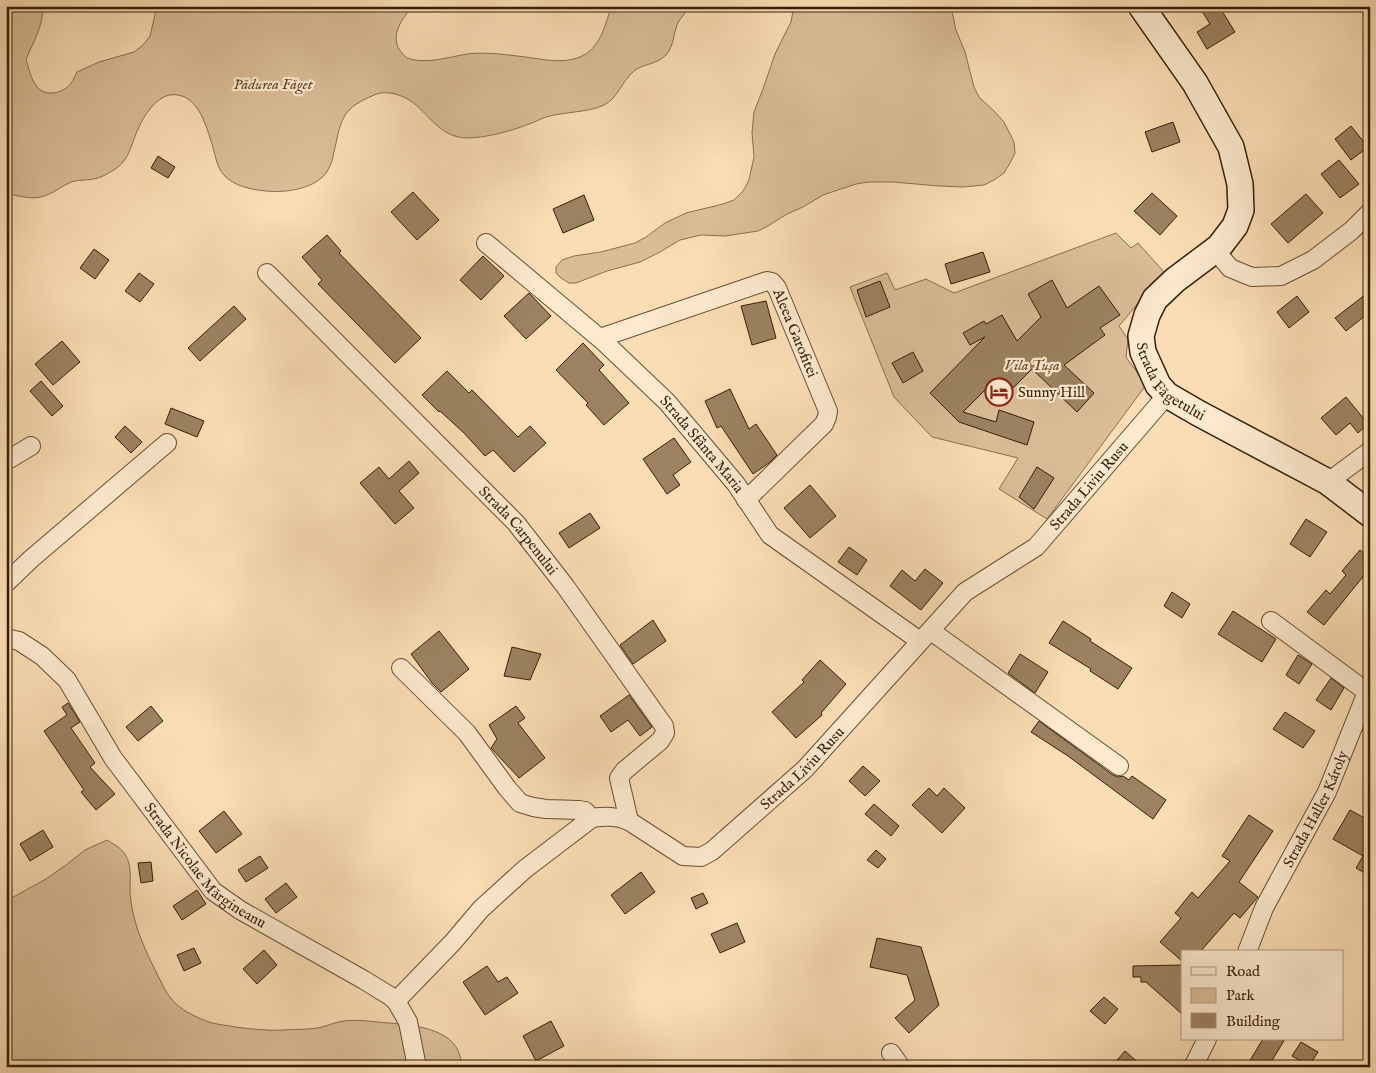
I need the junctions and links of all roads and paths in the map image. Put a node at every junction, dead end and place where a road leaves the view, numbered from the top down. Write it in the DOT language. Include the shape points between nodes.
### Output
graph roads {
  1 [pos="1141,6"];
  2 [pos="1370,212"];
  3 [pos="486,243"];
  4 [pos="1215,250"];
  5 [pos="267,273"];
  6 [pos="600,338"];
  7 [pos="1166,395"];
  8 [pos="167,443"];
  9 [pos="31,446"];
  10 [pos="1370,451"];
  11 [pos="6,461"];
  12 [pos="1328,482"];
  13 [pos="746,500"];
  14 [pos="1370,514"];
  15 [pos="6,583"];
  16 [pos="1271,621"];
  17 [pos="926,636"];
  18 [pos="6,638"];
  19 [pos="400,668"];
  20 [pos="1119,766"];
  21 [pos="592,818"];
  22 [pos="629,821"];
  23 [pos="1248,950"];
  24 [pos="396,1001"];
  25 [pos="1206,1040"];
  26 [pos="417,1067"];
  27 [pos="1193,1067"];
  1 -- 4 [label="main road, Strada Făgetului" via="1195,83 1231,147 1240,184 1241,210 1235,226"];
  2 -- 4 [label="street" via="1313,260 1281,276 1252,277 1230,268"];
  3 -- 6 [label="street, Strada Sfânta Maria"];
  4 -- 7 [label="main road, Strada Făgetului" via="1175,280 1155,299 1146,315 1141,336 1142,352"];
  5 -- 22 [label="street, Strada Carpenului" via="516,523 664,726 660,741 619,778"];
  6 -- 13 [label="street, Strada Sfânta Maria" via="667,402"];
  6 -- 13 [label="street, Aleea Garofitei" via="772,282 828,411 824,424"];
  7 -- 12 [label="main road, Strada Făgetului"];
  7 -- 17 [label="street, Strada Liviu Rusu" via="1036,547 965,592"];
  8 -- 15 [label="street"];
  9 -- 11 [label="street"];
  10 -- 12 [label="street"];
  12 -- 14 [label="main road, Strada Făgetului"];
  13 -- 17 [label="street, Strada Sfânta Maria" via="770,535"];
  16 -- 23 [label="street, Strada Haller Károly" via="1367,692 1327,792 1264,908"];
  17 -- 20 [label="street, Strada Sfânta Maria"];
  17 -- 22 [label="street, Strada Liviu Rusu" via="805,769 712,852 701,857 683,856"];
  18 -- 24 [label="street, Strada Nicolae Mărgineanu" via="19,641 42,656 66,680 113,758 213,891"];
  19 -- 21 [label="street" via="467,733 520,803 546,809 579,810"];
  21 -- 22 [label="street, Strada Liviu Rusu" via="606,816"];
  21 -- 24 [label="street" via="525,869 481,909"];
  24 -- 26 [label="street, Strada Nicolae Mărgineanu" via="408,1022"];
  25 -- 27 [label="street"];
}
